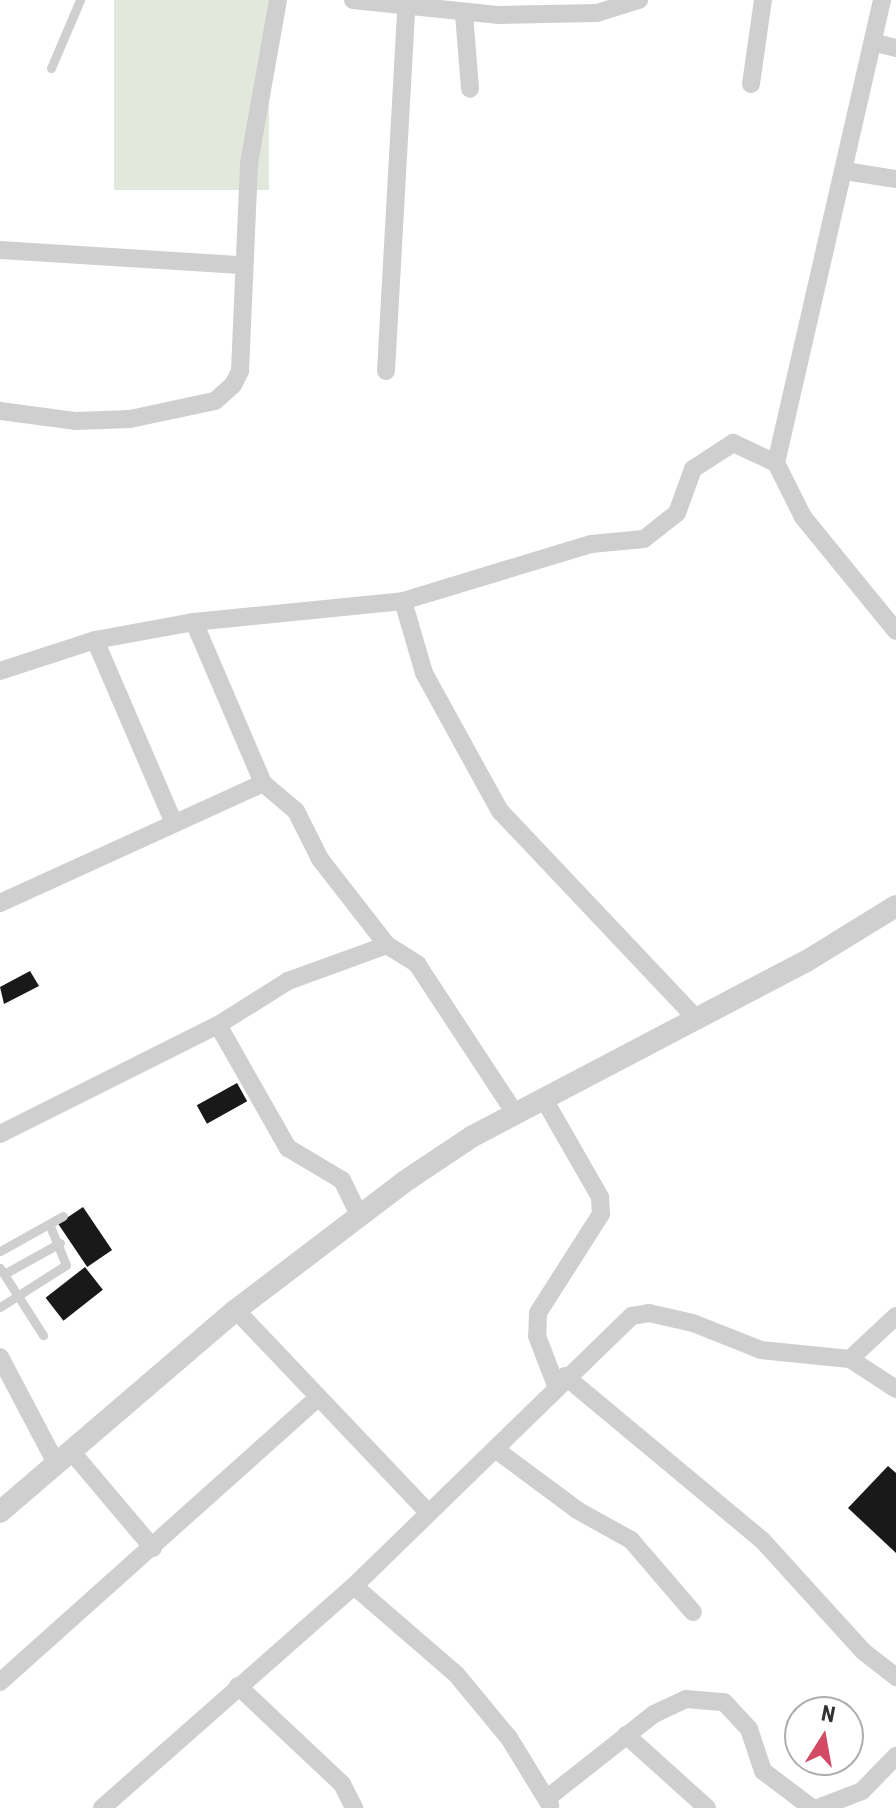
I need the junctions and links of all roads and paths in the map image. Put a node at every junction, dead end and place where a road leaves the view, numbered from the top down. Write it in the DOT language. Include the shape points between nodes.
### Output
graph roads {
  1 [pos="80,0"];
  2 [pos="278,0"];
  3 [pos="639,0"];
  4 [pos="763,0"];
  5 [pos="882,0"];
  6 [pos="358,1"];
  7 [pos="500,7"];
  8 [pos="406,8"];
  9 [pos="464,14"];
  10 [pos="876,43"];
  11 [pos="896,48"];
  12 [pos="51,68"];
  13 [pos="751,84"];
  14 [pos="470,89"];
  15 [pos="845,171"];
  16 [pos="896,179"];
  17 [pos="0,250"];
  18 [pos="241,265"];
  19 [pos="386,371"];
  20 [pos="0,411"];
  21 [pos="776,463"];
  22 [pos="403,601"];
  23 [pos="194,622"];
  24 [pos="896,631"];
  25 [pos="95,640"];
  26 [pos="0,671"];
  27 [pos="263,783"];
  28 [pos="174,823"];
  29 [pos="0,903"];
  30 [pos="896,906"];
  31 [pos="387,945"];
  32 [pos="697,1019"];
  33 [pos="218,1025"];
  34 [pos="545,1101"];
  35 [pos="516,1115"];
  36 [pos="0,1134"];
  37 [pos="63,1216"];
  38 [pos="360,1217"];
  39 [pos="50,1226"];
  40 [pos="60,1243"];
  41 [pos="0,1251"];
  42 [pos="2,1271"];
  43 [pos="17,1296"];
  44 [pos="0,1307"];
  45 [pos="236,1310"];
  46 [pos="896,1316"];
  47 [pos="43,1335"];
  48 [pos="0,1357"];
  49 [pos="850,1359"];
  50 [pos="561,1382"];
  51 [pos="896,1389"];
  52 [pos="318,1398"];
  53 [pos="495,1449"];
  54 [pos="63,1457"];
  55 [pos="427,1511"];
  56 [pos="0,1512"];
  57 [pos="153,1548"];
  58 [pos="354,1586"];
  59 [pos="693,1612"];
  60 [pos="896,1677"];
  61 [pos="0,1682"];
  62 [pos="238,1686"];
  63 [pos="626,1735"];
  64 [pos="896,1756"];
  65 [pos="861,1800"];
  66 [pos="550,1802"];
  67 [pos="102,1808"];
  68 [pos="354,1808"];
  69 [pos="707,1808"];
  70 [pos="812,1808"];
  71 [pos="818,1808"];
  1 -- 12 [label="lane"];
  2 -- 18 [label="street" via="249,163"];
  3 -- 7 [label="street" via="597,13"];
  4 -- 13 [label="street"];
  5 -- 10 [label="street"];
  6 -- 8 [label="street"];
  7 -- 9 [label="street"];
  8 -- 9 [label="street"];
  8 -- 19 [label="street"];
  9 -- 14 [label="street"];
  10 -- 11 [label="street"];
  10 -- 15 [label="street"];
  15 -- 16 [label="street"];
  15 -- 21 [label="street"];
  17 -- 18 [label="street"];
  18 -- 20 [label="street" via="240,371 215,401 130,419 76,421"];
  21 -- 22 [label="street" via="733,443 717,448 693,469 677,513 644,539 591,544"];
  21 -- 24 [label="street" via="803,517"];
  22 -- 23 [label="street"];
  22 -- 32 [label="street" via="424,673 500,811"];
  23 -- 25 [label="street"];
  23 -- 27 [label="street"];
  25 -- 26 [label="street"];
  25 -- 28 [label="street"];
  27 -- 28 [label="street"];
  27 -- 31 [label="street" via="296,811 320,859"];
  28 -- 29 [label="street"];
  30 -- 32 [label="street"];
  31 -- 33 [label="street" via="323,964"];
  31 -- 35 [label="street" via="417,964"];
  32 -- 34 [label="street"];
  33 -- 36 [label="street"];
  33 -- 38 [label="street" via="288,1148 342,1180"];
  34 -- 35 [label="street"];
  34 -- 50 [label="street" via="600,1197 601,1214 538,1313 537,1336"];
  35 -- 38 [label="street" via="450,1151"];
  37 -- 39 [label="lane"];
  38 -- 45 [label="street"];
  39 -- 40 [label="lane"];
  39 -- 41 [label="lane"];
  40 -- 42 [label="lane"];
  40 -- 43 [label="lane" via="66,1265"];
  42 -- 43 [label="lane"];
  43 -- 44 [label="lane"];
  43 -- 47 [label="lane"];
  45 -- 52 [label="street"];
  45 -- 54 [label="street"];
  46 -- 49 [label="street"];
  48 -- 54 [label="street"];
  49 -- 50 [label="street" via="761,1350 649,1313 632,1316"];
  49 -- 51 [label="street"];
  50 -- 53 [label="street"];
  50 -- 60 [label="street" via="762,1540 864,1652"];
  52 -- 55 [label="street"];
  52 -- 57 [label="street"];
  53 -- 55 [label="street"];
  53 -- 59 [label="street" via="577,1510 631,1540"];
  54 -- 56 [label="street"];
  54 -- 57 [label="street"];
  55 -- 58 [label="street"];
  57 -- 61 [label="street"];
  58 -- 62 [label="street"];
  58 -- 66 [label="street" via="456,1674"];
  62 -- 67 [label="street"];
  62 -- 68 [label="street" via="342,1784"];
  63 -- 66 [label="street"];
  63 -- 69 [label="street"];
  63 -- 70 [label="street" via="686,1699 724,1702 749,1729 763,1771"];
  64 -- 65 [label="street"];
  65 -- 71 [label="street"];
}
